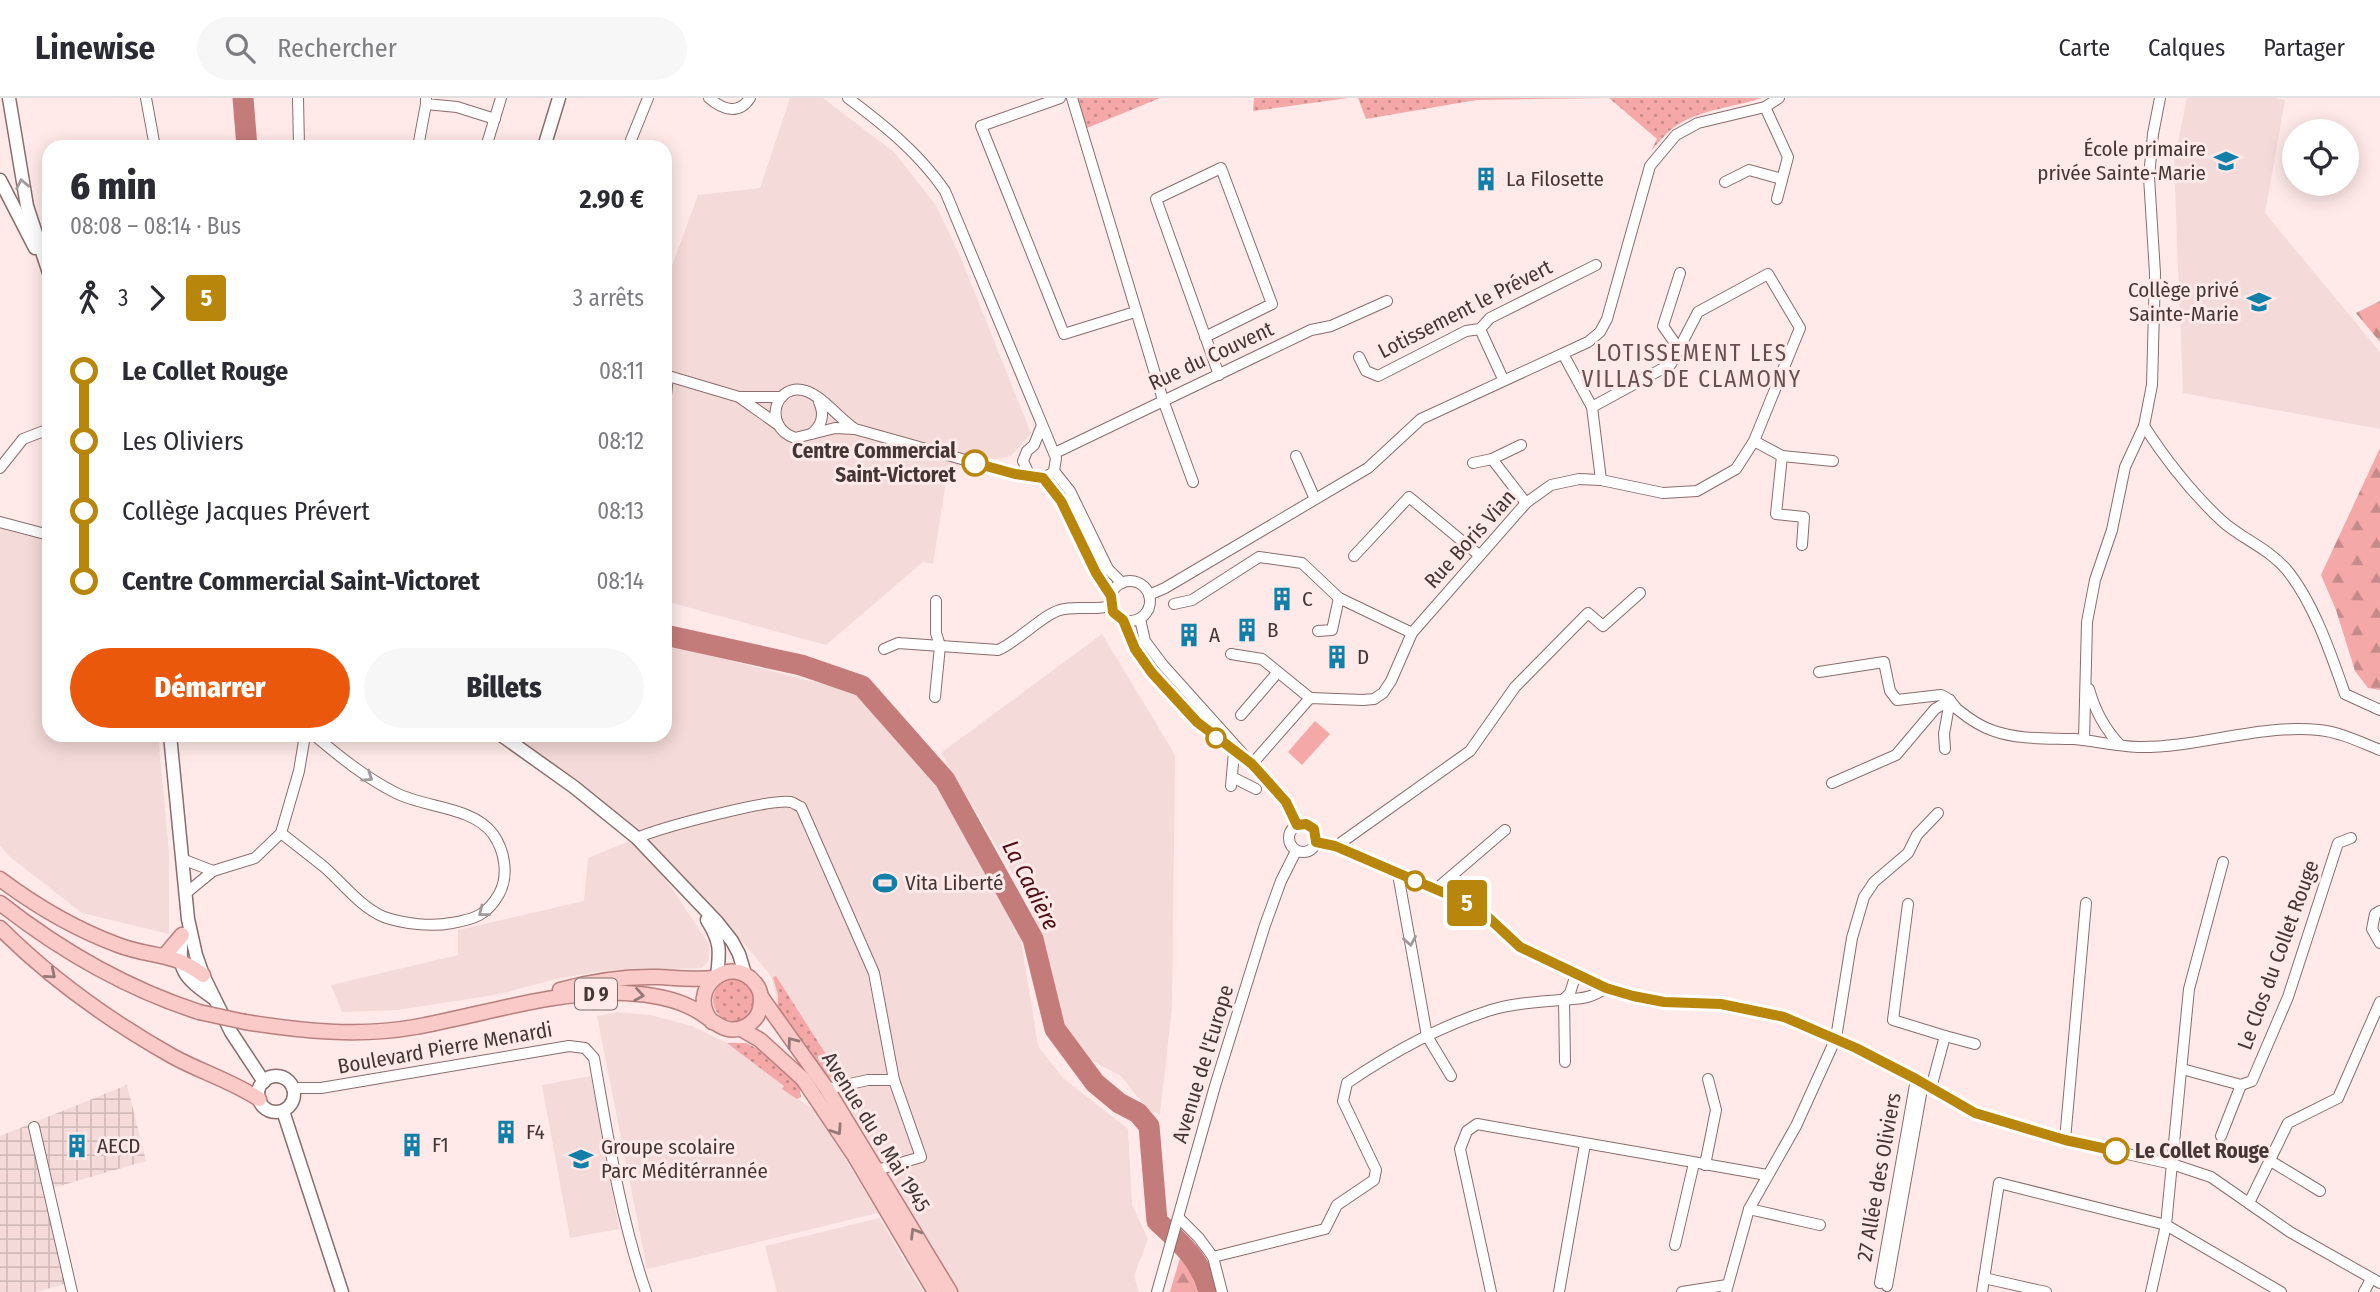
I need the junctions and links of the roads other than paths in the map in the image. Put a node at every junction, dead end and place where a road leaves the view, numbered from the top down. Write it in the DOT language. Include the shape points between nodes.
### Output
graph roads {
  1 [pos="9,98"];
  2 [pos="146,98"];
  3 [pos="298,98"];
  4 [pos="501,98"];
  5 [pos="559,98"];
  6 [pos="648,98"];
  7 [pos="709,98"];
  8 [pos="750,98"];
  9 [pos="848,98"];
  10 [pos="1060,98"];
  11 [pos="1072,98"];
  12 [pos="1779,98"];
  13 [pos="2160,98"];
  14 [pos="426,101"];
  15 [pos="1765,107"];
  16 [pos="5,113"];
  17 [pos="495,118"];
  18 [pos="154,140"];
  19 [pos="299,140"];
  20 [pos="419,140"];
  21 [pos="488,140"];
  22 [pos="546,140"];
  23 [pos="631,140"];
  24 [pos="1782,179"];
  25 [pos="0,180"];
  26 [pos="1726,182"];
  27 [pos="1777,199"];
  28 [pos="42,252"];
  29 [pos="42,261"];
  30 [pos="1596,265"];
  31 [pos="1679,273"];
  32 [pos="1387,301"];
  33 [pos="1135,312"];
  34 [pos="1480,329"];
  35 [pos="1205,337"];
  36 [pos="1679,349"];
  37 [pos="1563,354"];
  38 [pos="1359,357"];
  39 [pos="1219,374"];
  40 [pos="672,378"];
  41 [pos="1503,379"];
  42 [pos="739,397"];
  43 [pos="782,397"];
  44 [pos="818,400"];
  45 [pos="1163,400"];
  46 [pos="1592,407"];
  47 [pos="777,424"];
  48 [pos="1042,425"];
  49 [pos="2144,426"];
  50 [pos="855,429"];
  51 [pos="42,432"];
  52 [pos="810,435"];
  53 [pos="1754,441"];
  54 [pos="1521,445"];
  55 [pos="1034,446"];
  56 [pos="1053,451"];
  57 [pos="1296,456"];
  58 [pos="1782,456"];
  59 [pos="1492,459"];
  60 [pos="1023,460"];
  61 [pos="1833,461"];
  62 [pos="1473,463"];
  63 [pos="0,468"];
  64 [pos="997,469"];
  65 [pos="1054,471"];
  66 [pos="1029,474"];
  67 [pos="1043,478"];
  68 [pos="1601,480"];
  69 [pos="1193,482"];
  70 [pos="1315,499"];
  71 [pos="1526,503"];
  72 [pos="0,522"];
  73 [pos="42,533"];
  74 [pos="1801,545"];
  75 [pos="1479,555"];
  76 [pos="1354,556"];
  77 [pos="1122,583"];
  78 [pos="1640,593"];
  79 [pos="1149,595"];
  80 [pos="1339,598"];
  81 [pos="936,601"];
  82 [pos="1110,601"];
  83 [pos="1174,604"];
  84 [pos="1140,619"];
  85 [pos="1123,620"];
  86 [pos="1318,631"];
  87 [pos="1412,633"];
  88 [pos="940,646"];
  89 [pos="884,649"];
  90 [pos="1231,654"];
  91 [pos="1278,672"];
  92 [pos="1819,672"];
  93 [pos="2087,680"];
  94 [pos="935,697"];
  95 [pos="1310,698"];
  96 [pos="1950,700"];
  97 [pos="2380,710"];
  98 [pos="1241,715"];
  99 [pos="2084,740"];
  100 [pos="171,742"];
  101 [pos="304,742"];
  102 [pos="323,742"];
  103 [pos="511,742"];
  104 [pos="2120,746"];
  105 [pos="1945,749"];
  106 [pos="2380,750"];
  107 [pos="1234,751"];
  108 [pos="1252,764"];
  109 [pos="1265,778"];
  110 [pos="1832,783"];
  111 [pos="1938,813"];
  112 [pos="1297,825"];
  113 [pos="1505,830"];
  114 [pos="281,833"];
  115 [pos="637,838"];
  116 [pos="2351,838"];
  117 [pos="1316,842"];
  118 [pos="1335,846"];
  119 [pos="1296,850"];
  120 [pos="182,859"];
  121 [pos="2223,862"];
  122 [pos="213,872"];
  123 [pos="670,873"];
  124 [pos="1398,874"];
  125 [pos="0,879"];
  126 [pos="1435,890"];
  127 [pos="185,894"];
  128 [pos="0,903"];
  129 [pos="2086,903"];
  130 [pos="1908,904"];
  131 [pos="2380,911"];
  132 [pos="188,919"];
  133 [pos="0,928"];
  134 [pos="182,935"];
  135 [pos="2380,943"];
  136 [pos="172,957"];
  137 [pos="745,974"];
  138 [pos="1576,974"];
  139 [pos="203,975"];
  140 [pos="716,977"];
  141 [pos="1606,988"];
  142 [pos="214,999"];
  143 [pos="762,999"];
  144 [pos="1563,999"];
  145 [pos="2380,1002"];
  146 [pos="474,1014"];
  147 [pos="712,1022"];
  148 [pos="741,1029"];
  149 [pos="1427,1036"];
  150 [pos="1945,1036"];
  151 [pos="1836,1038"];
  152 [pos="1975,1044"];
  153 [pos="1565,1062"];
  154 [pos="2182,1069"];
  155 [pos="1451,1076"];
  156 [pos="1708,1079"];
  157 [pos="894,1080"];
  158 [pos="264,1082"];
  159 [pos="1923,1083"];
  160 [pos="2241,1085"];
  161 [pos="293,1088"];
  162 [pos="827,1088"];
  163 [pos="259,1099"];
  164 [pos="283,1111"];
  165 [pos="34,1128"];
  166 [pos="2221,1136"];
  167 [pos="2065,1140"];
  168 [pos="1585,1144"];
  169 [pos="2269,1160"];
  170 [pos="1694,1163"];
  171 [pos="2172,1164"];
  172 [pos="1705,1165"];
  173 [pos="877,1170"];
  174 [pos="1767,1175"];
  175 [pos="2320,1191"];
  176 [pos="2249,1203"];
  177 [pos="1749,1209"];
  178 [pos="1178,1222"];
  179 [pos="1820,1225"];
  180 [pos="2166,1225"];
  181 [pos="1675,1245"];
  182 [pos="1213,1258"];
  183 [pos="1984,1278"];
  184 [pos="2376,1281"];
  185 [pos="1883,1284"];
  186 [pos="1727,1288"];
  187 [pos="72,1292"];
  188 [pos="342,1292"];
  189 [pos="646,1292"];
  190 [pos="935,1292"];
  191 [pos="950,1292"];
  192 [pos="1157,1292"];
  193 [pos="1222,1292"];
  194 [pos="1491,1292"];
  195 [pos="1559,1292"];
  196 [pos="1682,1292"];
  197 [pos="1982,1292"];
  198 [pos="2046,1292"];
  199 [pos="2151,1292"];
  200 [pos="2281,1292"];
  201 [pos="2364,1292"];
  1 -- 16 [label="main road"];
  2 -- 18 [label="street"];
  3 -- 19 [label="street"];
  4 -- 17 [label="street"];
  5 -- 22 [label="main road"];
  6 -- 23 [label="street"];
  7 -- 8 [label="street" via="736,111"];
  9 -- 48 [label="street" via="911,148 945,191"];
  10 -- 33 [label="street" via="981,126 1064,334"];
  11 -- 33 [label="street"];
  12 -- 15 [label="street"];
  13 -- 49 [label="street" via="2148,177 2155,298 2152,385"];
  14 -- 17 [label="street"];
  14 -- 20 [label="street"];
  15 -- 24 [label="street" via="1788,157"];
  15 -- 37 [label="street" via="1699,123 1676,135 1650,166 1607,319 1588,342"];
  28 -- 16 [label="main road, one-way"];
  17 -- 21 [label="street"];
  24 -- 26 [label="street" via="1749,170"];
  24 -- 27 [label="street"];
  25 -- 29 [label="main road"];
  30 -- 34 [label="street, Lotissement le Prévert" via="1490,318"];
  31 -- 36 [label="street" via="1663,326"];
  32 -- 39 [label="street, Rue du Couvent" via="1311,330"];
  33 -- 45 [label="street"];
  34 -- 38 [label="street, Lotissement le Prévert" via="1466,331 1378,376 1366,371"];
  34 -- 41 [label="street"];
  35 -- 35 [label="street" via="1156,199 1221,168 1272,304"];
  35 -- 39 [label="street"];
  36 -- 46 [label="street" via="1671,364"];
  36 -- 53 [label="street, Rue Boris Vian" via="1698,312 1768,274 1800,328"];
  37 -- 41 [label="street"];
  37 -- 46 [label="street"];
  39 -- 45 [label="street, Rue du Couvent"];
  40 -- 42 [label="street"];
  41 -- 70 [label="street" via="1421,419 1368,468"];
  42 -- 43 [label="street"];
  42 -- 47 [label="street"];
  43 -- 44 [label="street" via="802,390"];
  43 -- 47 [label="street" via="775,410"];
  44 -- 50 [label="street"];
  44 -- 52 [label="street" via="822,419"];
  45 -- 56 [label="street, Rue du Couvent"];
  45 -- 69 [label="street"];
  46 -- 68 [label="street"];
  47 -- 52 [label="street" via="795,438"];
  48 -- 55 [label="street"];
  48 -- 56 [label="street"];
  49 -- 93 [label="street" via="2125,467 2112,530 2095,580 2087,622"];
  49 -- 97 [label="street" via="2223,522 2285,568 2305,596 2345,694"];
  50 -- 52 [label="street" via="835,428"];
  50 -- 64 [label="street"];
  51 -- 63 [label="street" via="23,439"];
  53 -- 58 [label="street"];
  53 -- 68 [label="street, Rue Boris Vian" via="1736,469 1697,491 1663,493"];
  54 -- 59 [label="street"];
  55 -- 56 [label="street" via="1044,445"];
  55 -- 60 [label="street"];
  56 -- 65 [label="street"];
  57 -- 70 [label="street"];
  58 -- 61 [label="street"];
  58 -- 74 [label="street" via="1776,514 1804,517"];
  59 -- 62 [label="street"];
  59 -- 71 [label="street"];
  60 -- 64 [label="street"];
  60 -- 66 [label="street"];
  64 -- 66 [label="street"];
  65 -- 67 [label="street"];
  65 -- 77 [label="street" via="1070,491 1108,569"];
  66 -- 67 [label="street"];
  67 -- 82 [label="street" via="1061,501"];
  68 -- 71 [label="street, Rue Boris Vian" via="1551,485"];
  70 -- 79 [label="street"];
  71 -- 75 [label="street, Rue Boris Vian"];
  72 -- 73 [label="street"];
  75 -- 76 [label="street" via="1409,497"];
  75 -- 87 [label="street, Rue Boris Vian"];
  77 -- 79 [label="street" via="1141,584"];
  77 -- 82 [label="street"];
  78 -- 118 [label="street" via="1603,626 1588,613 1516,687 1470,751"];
  79 -- 84 [label="street" via="1149,608"];
  80 -- 83 [label="street" via="1302,563 1259,557 1192,600"];
  80 -- 86 [label="street" via="1332,630"];
  80 -- 87 [label="street"];
  81 -- 88 [label="street"];
  82 -- 85 [label="street" via="1113,612"];
  82 -- 88 [label="street" via="1097,610 1057,610 998,650"];
  84 -- 85 [label="street"];
  84 -- 108 [label="street" via="1145,641 1163,665"];
  85 -- 107 [label="street" via="1152,673 1197,722"];
  87 -- 95 [label="street, Rue Boris Vian" via="1391,681 1374,699"];
  88 -- 89 [label="street" via="898,643"];
  88 -- 94 [label="street"];
  90 -- 91 [label="street" via="1262,659"];
  91 -- 95 [label="street"];
  91 -- 98 [label="street"];
  92 -- 96 [label="street" via="1884,662 1890,691 1897,700 1941,695"];
  93 -- 99 [label="street"];
  93 -- 104 [label="street" via="2098,717"];
  95 -- 108 [label="street"];
  96 -- 99 [label="street" via="1994,731"];
  96 -- 105 [label="street"];
  96 -- 110 [label="street" via="1935,709 1896,755"];
  99 -- 104 [label="street"];
  100 -- 120 [label="main road"];
  101 -- 114 [label="street"];
  102 -- 114 [label="street, one-way" via="369,778 400,795 472,818 492,833 504,856 505,884 491,907 474,919 443,925 383,916"];
  103 -- 115 [label="main road"];
  104 -- 106 [label="street" via="2165,745 2289,729 2342,735"];
  107 -- 108 [label="street"];
  107 -- 109 [label="street" via="1231,781 1256,792"];
  108 -- 109 [label="street"];
  109 -- 112 [label="street" via="1286,802"];
  111 -- 151 [label="street" via="1917,835 1908,853 1874,882 1864,897 1852,938"];
  112 -- 117 [label="street" via="1314,829"];
  112 -- 119 [label="street" via="1288,839"];
  113 -- 126 [label="street"];
  114 -- 122 [label="street" via="256,858"];
  115 -- 123 [label="main road"];
  115 -- 157 [label="street" via="769,804 792,802 801,807 874,973"];
  116 -- 160 [label="street, Le Clos du Collet Rouge" via="2338,843 2288,997 2252,1081"];
  117 -- 118 [label="street"];
  117 -- 119 [label="street" via="1308,851"];
  118 -- 124 [label="street"];
  119 -- 178 [label="street, Avenue de l'Europe" via="1265,925"];
  120 -- 122 [label="street"];
  120 -- 127 [label="main road"];
  121 -- 154 [label="street" via="2189,989"];
  122 -- 127 [label="street"];
  123 -- 137 [label="main road" via="732,941"];
  123 -- 140 [label="main road" via="715,932 721,950"];
  124 -- 126 [label="street"];
  124 -- 149 [label="street, one-way"];
  125 -- 136 [label="main road" via="59,918 103,939"];
  126 -- 138 [label="street" via="1477,907 1520,947"];
  127 -- 132 [label="main road"];
  128 -- 146 [label="main road, D 9, bridge" via="79,959 135,988 199,1012 312,1030 376,1031"];
  129 -- 167 [label="street"];
  130 -- 150 [label="street" via="1893,1020"];
  131 -- 135 [label="street" via="2372,929"];
  132 -- 134 [label="main road"];
  132 -- 139 [label="main road"];
  133 -- 163 [label="main road, one-way" via="68,988 117,1023"];
  134 -- 136 [label="main road"];
  136 -- 139 [label="main road"];
  136 -- 142 [label="main road" via="189,981"];
  137 -- 140 [label="main road" via="727,972"];
  137 -- 143 [label="main road" via="754,981"];
  138 -- 141 [label="street"];
  138 -- 144 [label="street"];
  139 -- 142 [label="main road"];
  140 -- 146 [label="main road, D 9" via="595,982"];
  140 -- 147 [label="main road" via="703,999"];
  141 -- 144 [label="street" via="1592,997"];
  141 -- 151 [label="street" via="1664,1002 1721,1004 1772,1015"];
  142 -- 158 [label="main road"];
  143 -- 148 [label="main road" via="753,1022"];
  162 -- 143 [label="main road, Avenue du 8 Mai 1945, one-way"];
  144 -- 149 [label="street" via="1493,1009"];
  144 -- 153 [label="street"];
  145 -- 169 [label="street" via="2338,1098 2288,1123"];
  146 -- 147 [label="main road, D 9, one-way" via="570,996 626,993 684,1004"];
  147 -- 148 [label="main road"];
  148 -- 190 [label="main road, Avenue du 8 Mai 1945, one-way" via="760,1040 811,1090"];
  149 -- 155 [label="street"];
  149 -- 182 [label="street" via="1347,1083 1342,1101 1376,1170 1374,1180 1337,1205 1325,1229"];
  150 -- 152 [label="street"];
  150 -- 159 [label="street"];
  151 -- 159 [label="street"];
  151 -- 174 [label="street"];
  154 -- 160 [label="street"];
  154 -- 171 [label="street"];
  156 -- 172 [label="street" via="1716,1110"];
  157 -- 162 [label="street"];
  157 -- 173 [label="street" via="921,1157"];
  158 -- 161 [label="main road" via="280,1077"];
  158 -- 163 [label="main road"];
  159 -- 167 [label="street" via="1975,1113"];
  159 -- 185 [label="street"];
  160 -- 166 [label="street, Le Clos du Collet Rouge"];
  161 -- 164 [label="main road" via="291,1104"];
  161 -- 189 [label="street, Boulevard Pierre Menardi" via="321,1088 569,1046 585,1048 594,1058 612,1158"];
  162 -- 173 [label="main road, Avenue du 8 Mai 1945"];
  163 -- 164 [label="main road" via="268,1110"];
  164 -- 188 [label="main road"];
  165 -- 187 [label="street"];
  167 -- 171 [label="street"];
  168 -- 170 [label="street"];
  168 -- 194 [label="street" via="1477,1124 1467,1131 1460,1149"];
  168 -- 195 [label="street"];
  169 -- 175 [label="street"];
  169 -- 176 [label="street"];
  170 -- 172 [label="street"];
  170 -- 181 [label="street"];
  171 -- 176 [label="street" via="2211,1177"];
  171 -- 180 [label="street"];
  172 -- 174 [label="street"];
  191 -- 173 [label="main road, Avenue du 8 Mai 1945, one-way"];
  174 -- 177 [label="street"];
  176 -- 184 [label="street"];
  177 -- 179 [label="street"];
  177 -- 186 [label="street"];
  178 -- 182 [label="street" via="1199,1238"];
  178 -- 192 [label="street, Avenue de l'Europe"];
  180 -- 183 [label="street" via="1999,1183"];
  180 -- 199 [label="street"];
  180 -- 200 [label="street"];
  182 -- 193 [label="street"];
  183 -- 197 [label="street"];
  183 -- 198 [label="street"];
  184 -- 201 [label="street"];
  186 -- 196 [label="street"];
}
